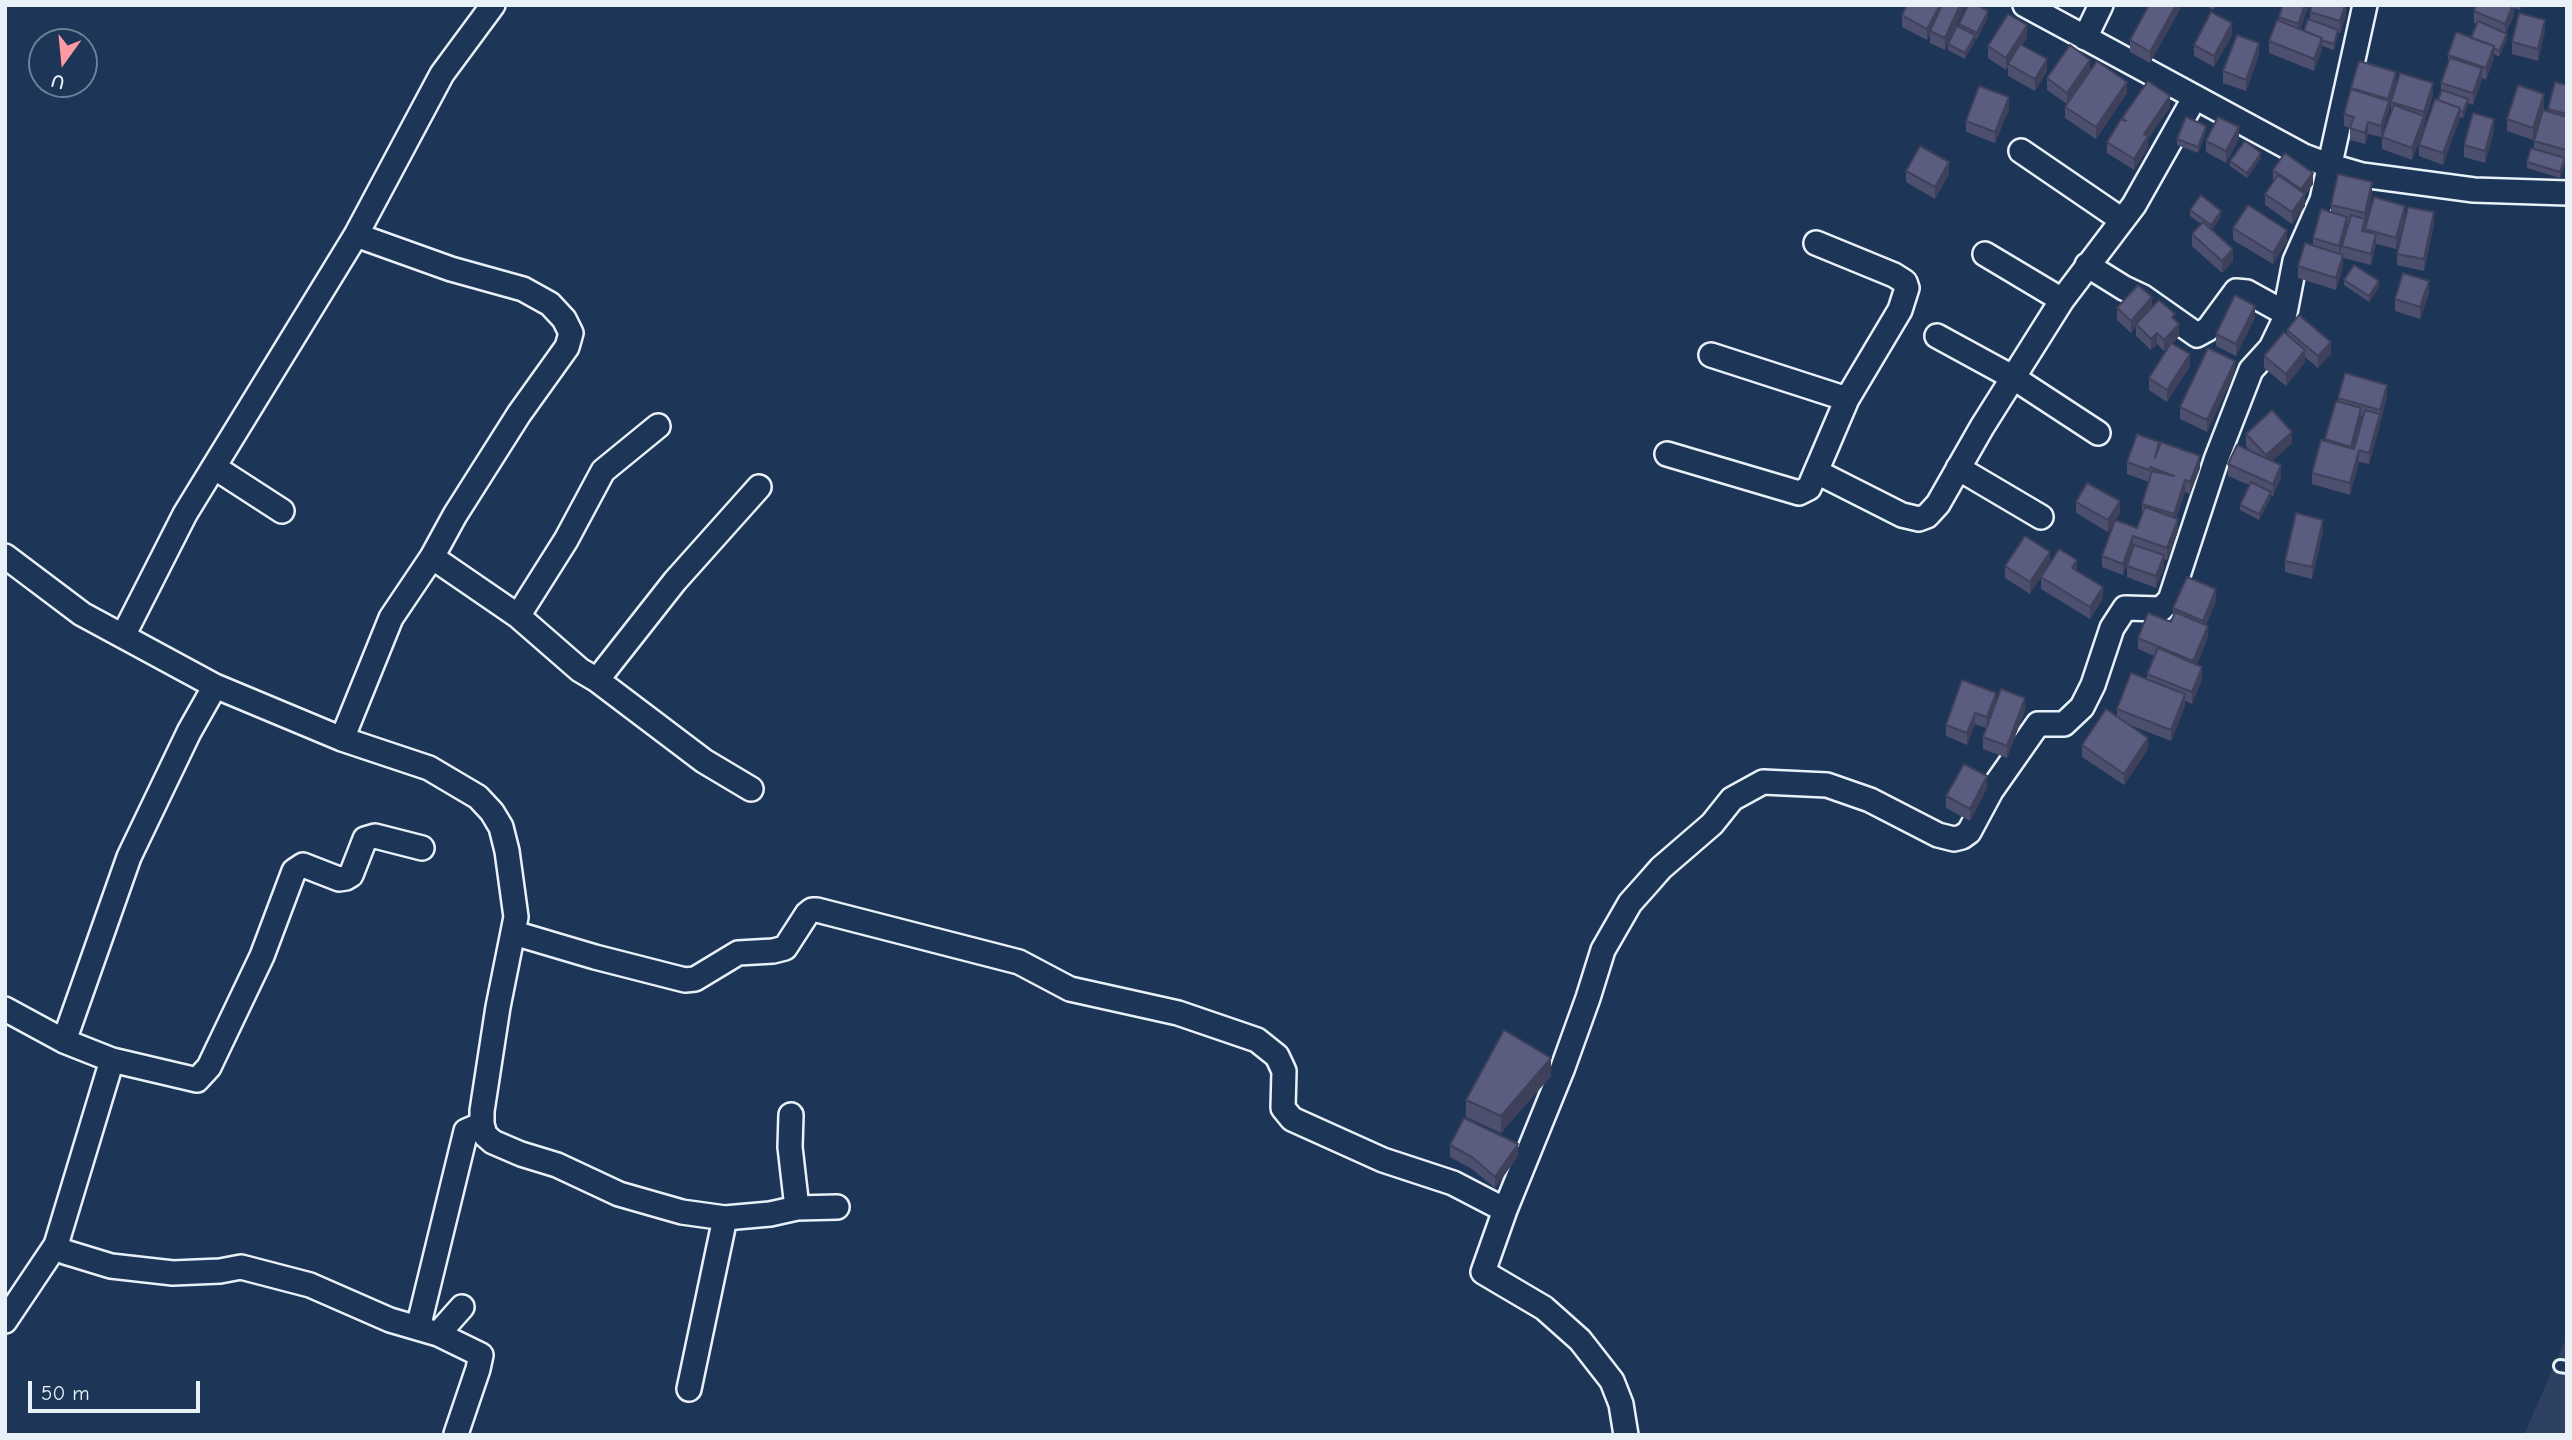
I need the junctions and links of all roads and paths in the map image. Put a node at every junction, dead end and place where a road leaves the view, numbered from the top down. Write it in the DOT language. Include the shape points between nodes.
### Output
graph roads {
  1 [pos="493,5"];
  2 [pos="2025,5"];
  3 [pos="2101,5"];
  4 [pos="2365,5"];
  5 [pos="2085,38"];
  6 [pos="2195,97"];
  7 [pos="2021,151"];
  8 [pos="2328,165"];
  9 [pos="2567,193"];
  10 [pos="2122,220"];
  11 [pos="356,235"];
  12 [pos="1816,243"];
  13 [pos="1984,254"];
  14 [pos="2087,265"];
  15 [pos="2062,300"];
  16 [pos="2286,313"];
  17 [pos="1937,336"];
  18 [pos="1711,355"];
  19 [pos="2014,378"];
  20 [pos="1847,399"];
  21 [pos="658,426"];
  22 [pos="2098,433"];
  23 [pos="1667,454"];
  24 [pos="214,467"];
  25 [pos="1958,468"];
  26 [pos="1817,472"];
  27 [pos="759,488"];
  28 [pos="282,511"];
  29 [pos="2041,517"];
  30 [pos="5,555"];
  31 [pos="432,557"];
  32 [pos="518,616"];
  33 [pos="123,636"];
  34 [pos="597,680"];
  35 [pos="215,686"];
  36 [pos="342,739"];
  37 [pos="751,789"];
  38 [pos="422,848"];
  39 [pos="514,933"];
  40 [pos="5,1009"];
  41 [pos="64,1041"];
  42 [pos="112,1060"];
  43 [pos="791,1115"];
  44 [pos="481,1124"];
  45 [pos="797,1208"];
  46 [pos="836,1208"];
  47 [pos="1505,1210"];
  48 [pos="725,1218"];
  49 [pos="56,1245"];
  50 [pos="462,1307"];
  51 [pos="5,1321"];
  52 [pos="428,1331"];
  53 [pos="689,1390"];
  54 [pos="456,1434"];
  55 [pos="1626,1435"];
  1 -- 11 [label="street" via="442,74"];
  2 -- 5 [label="street"];
  3 -- 5 [label="street"];
  4 -- 8 [label="street"];
  5 -- 6 [label="street"];
  6 -- 8 [label="street"];
  6 -- 10 [label="street"];
  7 -- 10 [label="street"];
  8 -- 9 [label="street" via="2362,175 2474,190"];
  8 -- 16 [label="street" via="2322,200 2295,261"];
  10 -- 14 [label="street"];
  11 -- 24 [label="street"];
  11 -- 31 [label="street" via="523,289 550,304 571,333 567,347 519,414"];
  12 -- 20 [label="street" via="1894,275 1907,288 1900,310"];
  13 -- 15 [label="street"];
  14 -- 15 [label="street"];
  14 -- 16 [label="street" via="2197,335 2208,329 2236,291 2247,292"];
  15 -- 19 [label="street"];
  16 -- 47 [label="street" via="2271,348 2251,370 2170,600 2161,609 2124,608 2082,707 2064,724 2038,724 1991,791 1969,832 1947,838 1870,800 1827,785 1763,782 1732,799 1630,903 1603,950"];
  17 -- 19 [label="street"];
  18 -- 20 [label="street"];
  19 -- 22 [label="street"];
  19 -- 25 [label="street"];
  20 -- 26 [label="street"];
  21 -- 32 [label="street" via="603,471"];
  23 -- 26 [label="street" via="1799,494 1809,488"];
  24 -- 28 [label="street"];
  24 -- 33 [label="street"];
  25 -- 26 [label="street" via="1938,504 1919,519"];
  25 -- 29 [label="street"];
  27 -- 34 [label="street" via="675,581"];
  30 -- 33 [label="street" via="82,614"];
  31 -- 32 [label="street"];
  31 -- 36 [label="street" via="391,618"];
  32 -- 34 [label="street"];
  33 -- 35 [label="street"];
  34 -- 37 [label="street" via="704,761"];
  35 -- 36 [label="street"];
  35 -- 41 [label="street" via="130,857"];
  36 -- 39 [label="street" via="429,768 478,797 492,811 501,827 511,871"];
  38 -- 42 [label="street" via="375,836 365,839 346,878 303,865 293,870 262,956 209,1067 197,1080"];
  39 -- 44 [label="street"];
  39 -- 47 [label="street" via="685,980 704,975 738,953 785,947 812,910 990,953 1030,966 1070,989 1178,1013 1257,1040 1276,1056 1284,1071 1283,1108 1292,1119 1383,1160 1453,1183"];
  40 -- 41 [label="street"];
  41 -- 42 [label="street"];
  42 -- 49 [label="street"];
  43 -- 45 [label="street"];
  44 -- 48 [label="street" via="485,1135 503,1148 557,1165 619,1194 682,1212"];
  44 -- 52 [label="street" via="466,1131"];
  45 -- 46 [label="street"];
  45 -- 48 [label="street"];
  47 -- 55 [label="street" via="1483,1272 1544,1308 1580,1340 1612,1381"];
  48 -- 53 [label="street"];
  49 -- 51 [label="street"];
  49 -- 52 [label="street" via="78,1257 147,1271 220,1271 241,1266 310,1285 390,1320"];
  50 -- 52 [label="street"];
  52 -- 54 [label="street" via="481,1355"];
}
